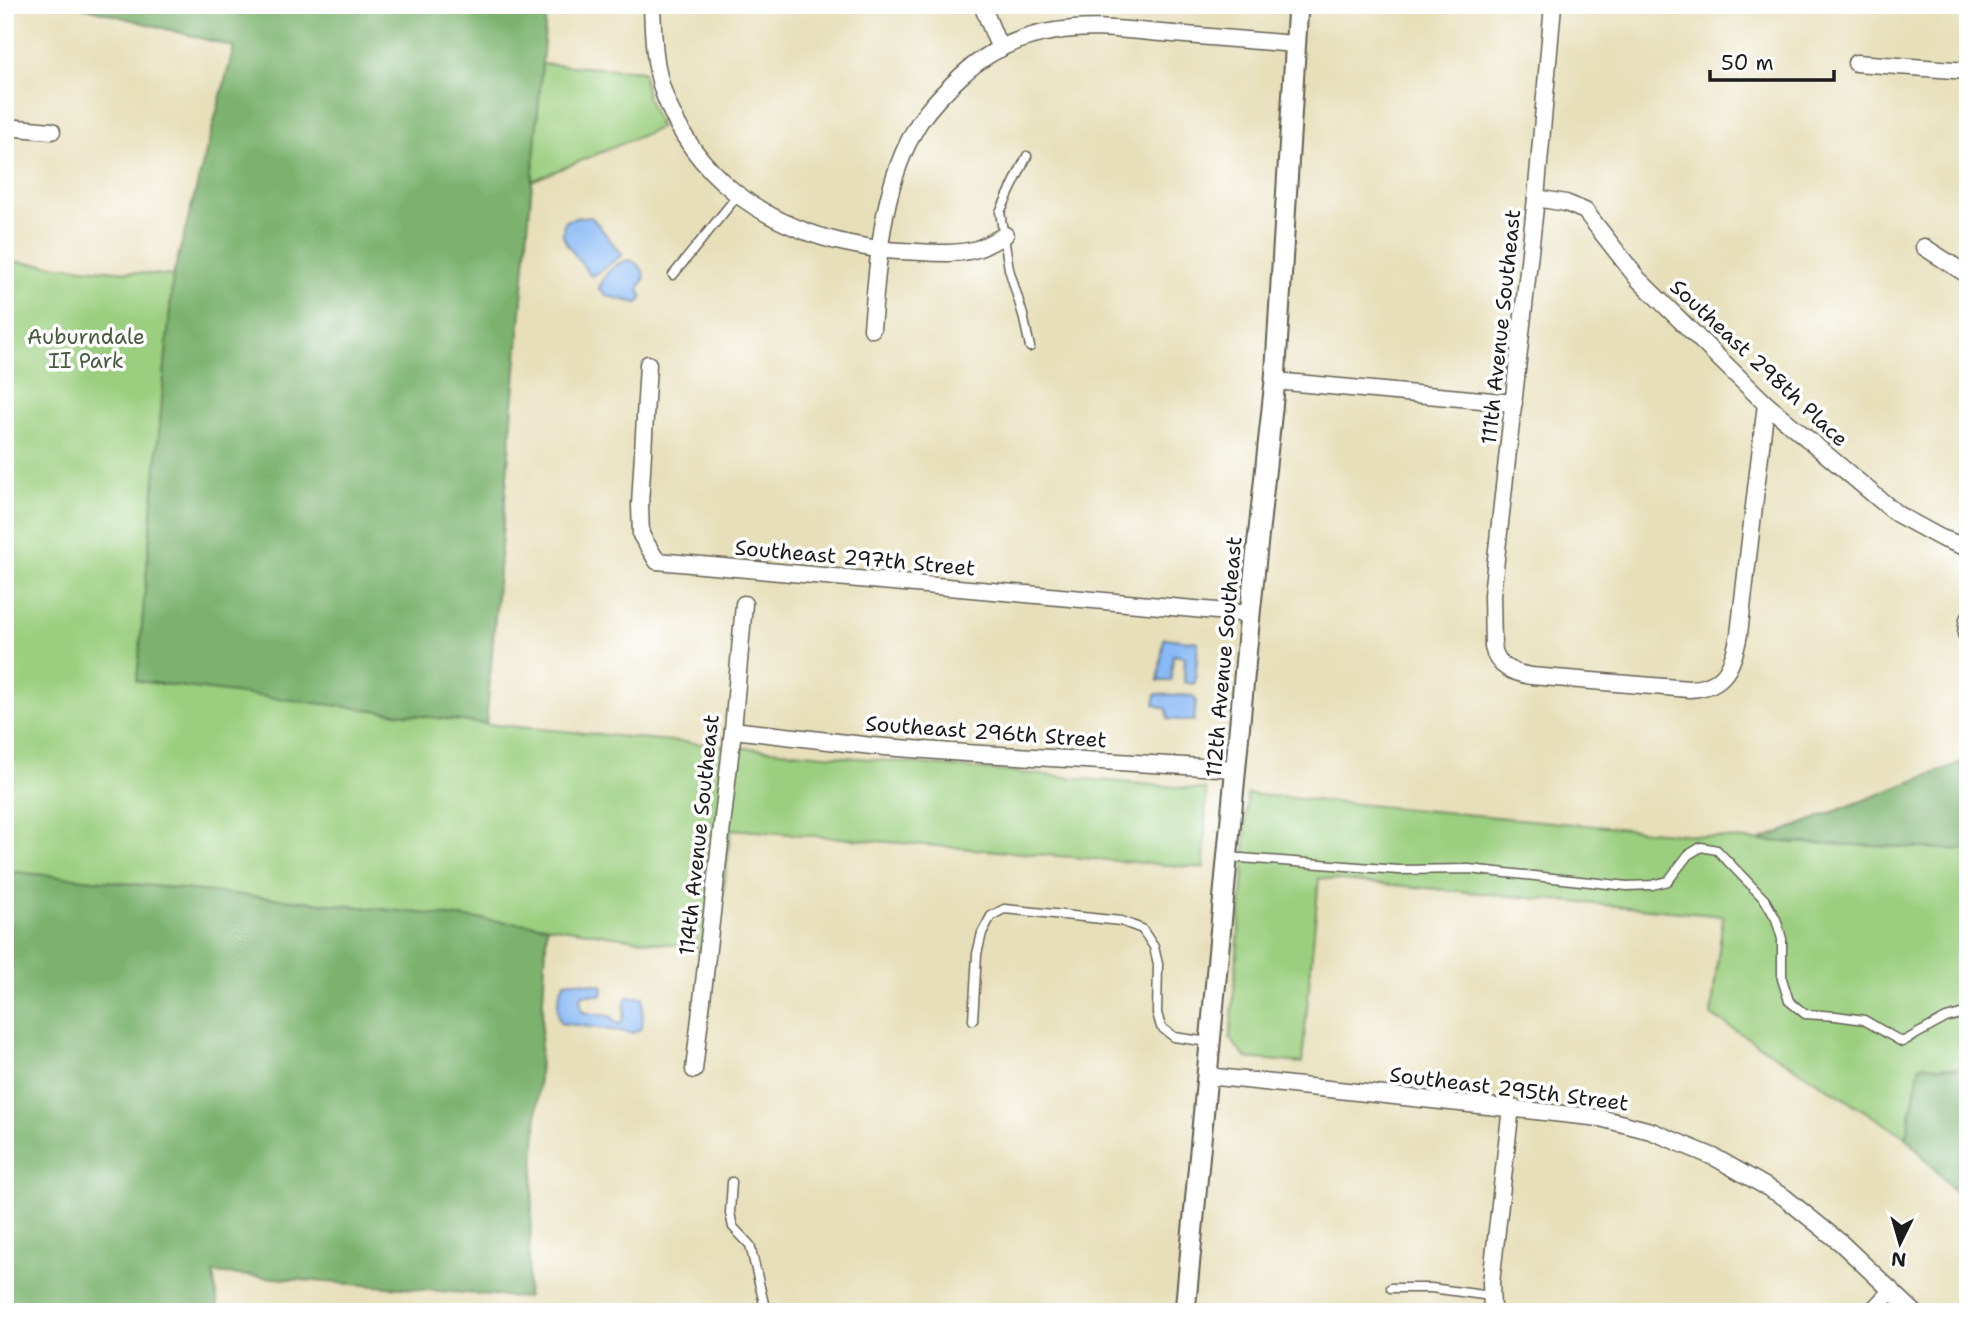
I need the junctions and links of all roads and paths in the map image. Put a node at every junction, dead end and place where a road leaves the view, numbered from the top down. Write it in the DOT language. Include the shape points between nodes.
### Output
graph roads {
  1 [pos="652,5"];
  2 [pos="982,5"];
  3 [pos="1298,5"];
  4 [pos="1552,5"];
  5 [pos="1294,44"];
  6 [pos="1000,49"];
  7 [pos="1856,63"];
  8 [pos="1968,71"];
  9 [pos="5,127"];
  10 [pos="52,131"];
  11 [pos="1027,156"];
  12 [pos="738,195"];
  13 [pos="1536,198"];
  14 [pos="1005,235"];
  15 [pos="1924,247"];
  16 [pos="878,251"];
  17 [pos="673,275"];
  18 [pos="1968,275"];
  19 [pos="872,329"];
  20 [pos="1030,347"];
  21 [pos="648,364"];
  22 [pos="1275,381"];
  23 [pos="1514,404"];
  24 [pos="1766,404"];
  25 [pos="1968,548"];
  26 [pos="744,604"];
  27 [pos="1250,614"];
  28 [pos="733,730"];
  29 [pos="1236,769"];
  30 [pos="1228,857"];
  31 [pos="1968,1012"];
  32 [pos="973,1020"];
  33 [pos="1210,1042"];
  34 [pos="694,1070"];
  35 [pos="1207,1076"];
  36 [pos="1511,1107"];
  37 [pos="732,1182"];
  38 [pos="1391,1288"];
  39 [pos="1892,1290"];
  40 [pos="1492,1304"];
  41 [pos="687,1312"];
  42 [pos="695,1312"];
  43 [pos="766,1312"];
  44 [pos="1185,1312"];
  45 [pos="1871,1312"];
  46 [pos="1914,1312"];
  1 -- 12 [label="street" via="653,47 668,104 695,151"];
  2 -- 6 [label="street"];
  3 -- 5 [label="street, 112th Avenue Southeast"];
  4 -- 13 [label="street, 111th Avenue Southeast"];
  5 -- 6 [label="street" via="1083,29 1036,35"];
  5 -- 22 [label="street, 112th Avenue Southeast"];
  6 -- 16 [label="street" via="953,83 918,124 893,184"];
  7 -- 8 [label="street"];
  9 -- 10 [label="street"];
  11 -- 14 [label="lane" via="1000,212"];
  12 -- 16 [label="street" via="788,225"];
  12 -- 17 [label="lane"];
  13 -- 23 [label="street, 111th Avenue Southeast"];
  13 -- 24 [label="street, Southeast 298th Place" via="1585,211 1638,279"];
  14 -- 16 [label="street" via="976,249 956,252"];
  14 -- 20 [label="lane" via="1009,269"];
  15 -- 18 [label="street"];
  16 -- 19 [label="street"];
  21 -- 27 [label="street, Southeast 297th Street" via="641,535 657,561"];
  22 -- 23 [label="street"];
  22 -- 27 [label="street, 112th Avenue Southeast"];
  23 -- 24 [label="street, 111th Avenue Southeast" via="1492,595 1494,653 1500,663 1531,676 1689,690 1709,687 1724,677 1738,641"];
  24 -- 25 [label="street, Southeast 298th Place" via="1897,514"];
  26 -- 28 [label="street, 114th Avenue Southeast"];
  27 -- 29 [label="street, 112th Avenue Southeast"];
  28 -- 29 [label="street, Southeast 296th Street" via="965,754"];
  28 -- 34 [label="street, 114th Avenue Southeast"];
  29 -- 30 [label="street, 112th Avenue Southeast"];
  30 -- 31 [label="lane" via="1398,870 1469,869 1627,886 1668,881 1688,855 1701,847 1717,850 1765,900 1776,919 1788,1000 1805,1014 1864,1020 1902,1042 1946,1018"];
  30 -- 33 [label="street, 112th Avenue Southeast"];
  32 -- 33 [label="lane" via="982,933 991,916 1004,909 1121,921 1142,929 1158,964 1161,1027 1174,1037"];
  33 -- 35 [label="street, 112th Avenue Southeast"];
  35 -- 36 [label="street, Southeast 295th Street"];
  35 -- 44 [label="street, 112th Avenue Southeast"];
  36 -- 39 [label="street, Southeast 295th Street" via="1600,1118 1651,1131 1716,1158 1784,1197"];
  36 -- 40 [label="street" via="1490,1283"];
  37 -- 43 [label="lane" via="733,1227 750,1245"];
  38 -- 40 [label="lane" via="1431,1288"];
  39 -- 45 [label="street"];
  39 -- 46 [label="street, Southeast 295th Street"];
  41 -- 42 [label="lane"];
}
